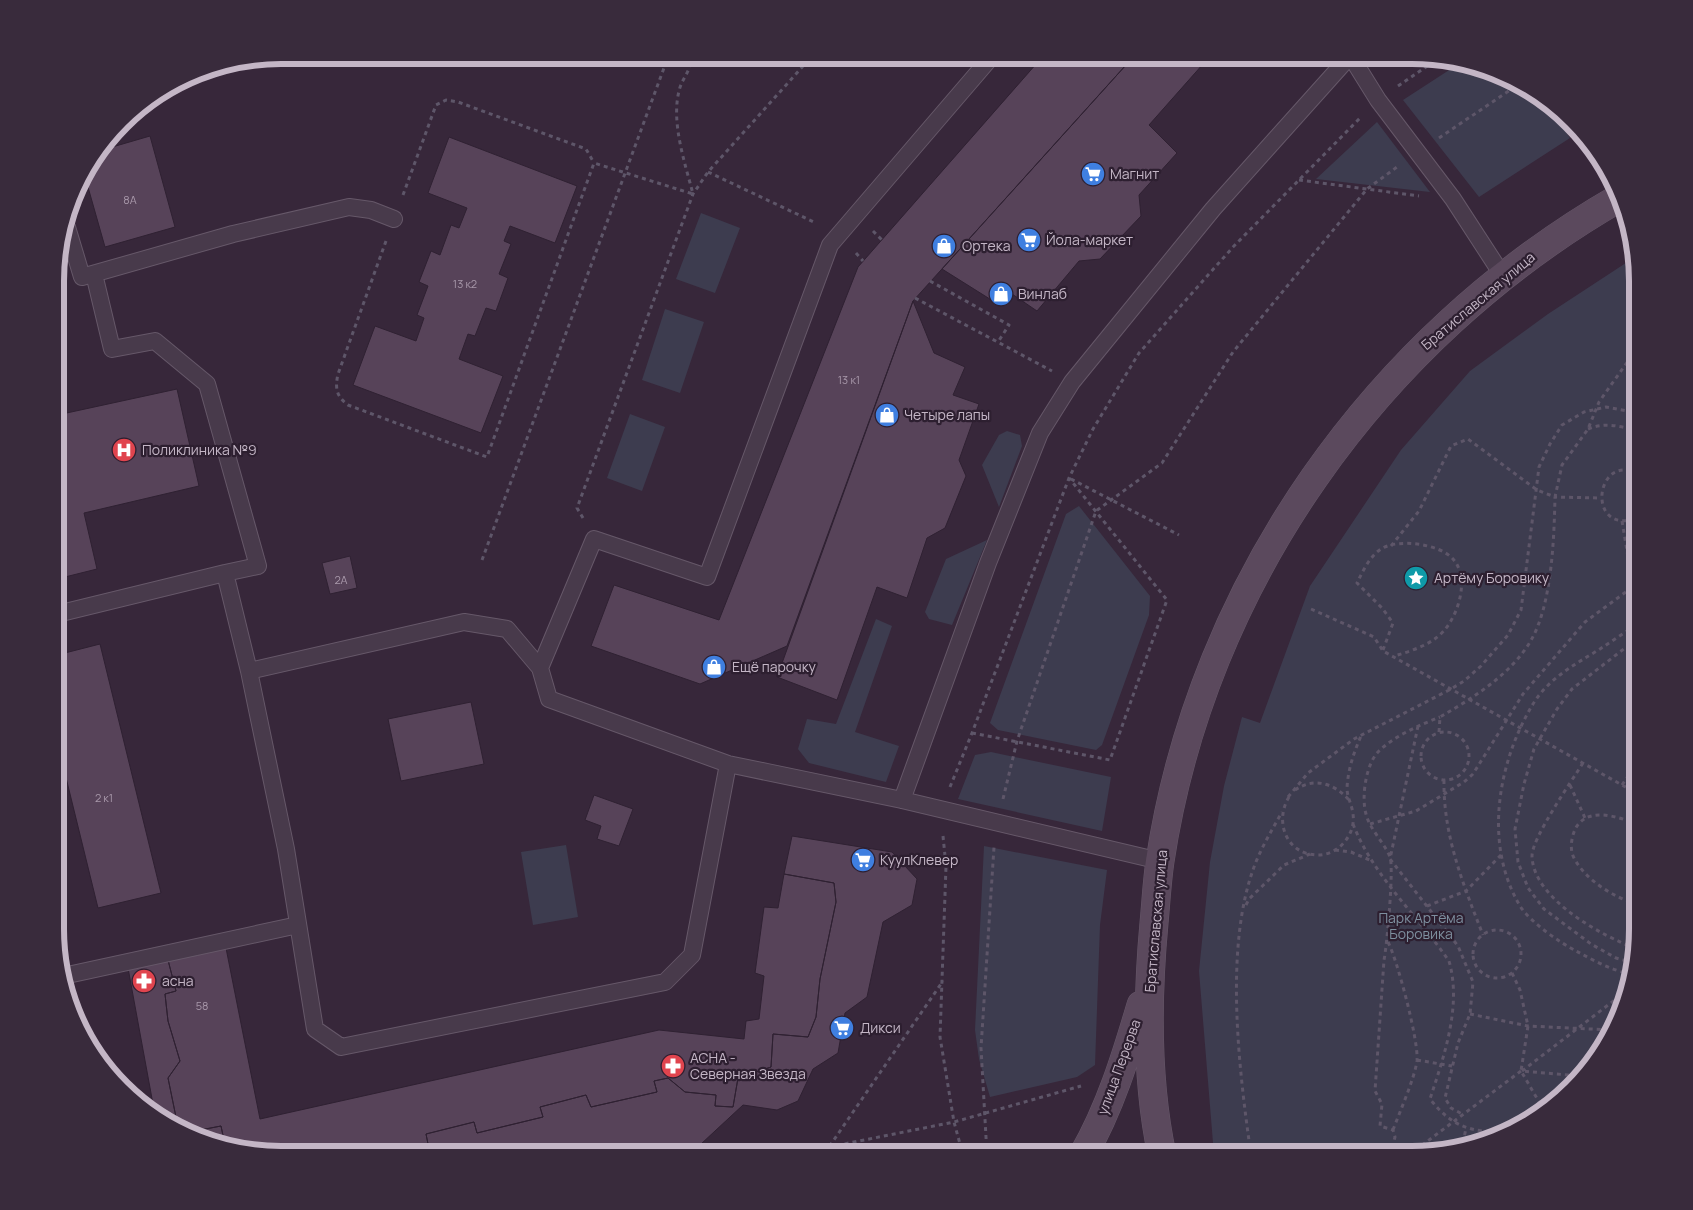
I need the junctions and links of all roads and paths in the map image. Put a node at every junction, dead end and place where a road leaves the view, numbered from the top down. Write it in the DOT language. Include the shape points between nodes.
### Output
graph roads {
  1 [pos="668,64"];
  2 [pos="692,64"];
  3 [pos="805,64"];
  4 [pos="985,64"];
  5 [pos="1343,64"];
  6 [pos="1355,64"];
  7 [pos="1430,64"];
  8 [pos="1513,88"];
  9 [pos="1378,100"];
  10 [pos="1418,152"];
  11 [pos="594,163"];
  12 [pos="626,172"];
  13 [pos="708,172"];
  14 [pos="1298,180"];
  15 [pos="1367,189"];
  16 [pos="693,194"];
  17 [pos="1453,199"];
  18 [pos="1615,201"];
  19 [pos="394,219"];
  20 [pos="69,234"];
  21 [pos="840,235"];
  22 [pos="863,261"];
  23 [pos="94,274"];
  24 [pos="1503,276"];
  25 [pos="930,282"];
  26 [pos="915,298"];
  27 [pos="998,342"];
  28 [pos="1629,360"];
  29 [pos="1072,382"];
  30 [pos="1596,409"];
  31 [pos="1629,411"];
  32 [pos="1629,428"];
  33 [pos="1588,429"];
  34 [pos="1629,471"];
  35 [pos="1069,478"];
  36 [pos="1536,490"];
  37 [pos="1555,497"];
  38 [pos="1600,498"];
  39 [pos="1111,501"];
  40 [pos="1096,511"];
  41 [pos="1629,520"];
  42 [pos="1622,521"];
  43 [pos="1179,535"];
  44 [pos="594,539"];
  45 [pos="1390,546"];
  46 [pos="482,560"];
  47 [pos="1629,563"];
  48 [pos="225,573"];
  49 [pos="1629,590"];
  50 [pos="1310,609"];
  51 [pos="64,612"];
  52 [pos="1629,630"];
  53 [pos="1629,646"];
  54 [pos="1383,651"];
  55 [pos="1394,656"];
  56 [pos="540,668"];
  57 [pos="249,671"];
  58 [pos="1451,689"];
  59 [pos="1470,699"];
  60 [pos="1440,717"];
  61 [pos="1507,720"];
  62 [pos="1418,726"];
  63 [pos="1521,728"];
  64 [pos="1438,732"];
  65 [pos="972,733"];
  66 [pos="1361,735"];
  67 [pos="1542,740"];
  68 [pos="1017,742"];
  69 [pos="1582,763"];
  70 [pos="728,764"];
  71 [pos="1629,775"];
  72 [pos="1444,780"];
  73 [pos="1570,785"];
  74 [pos="1622,785"];
  75 [pos="1629,789"];
  76 [pos="1443,795"];
  77 [pos="1288,797"];
  78 [pos="902,800"];
  79 [pos="1349,800"];
  80 [pos="940,810"];
  81 [pos="1282,812"];
  82 [pos="1400,815"];
  83 [pos="1585,818"];
  84 [pos="1629,821"];
  85 [pos="997,824"];
  86 [pos="1353,824"];
  87 [pos="1370,824"];
  88 [pos="1335,850"];
  89 [pos="1310,854"];
  90 [pos="1502,855"];
  91 [pos="1390,859"];
  92 [pos="1373,861"];
  93 [pos="1160,862"];
  94 [pos="1390,884"];
  95 [pos="1466,891"];
  96 [pos="1629,902"];
  97 [pos="1427,906"];
  98 [pos="1244,909"];
  99 [pos="298,925"];
  100 [pos="1483,935"];
  101 [pos="1387,941"];
  102 [pos="1629,945"];
  103 [pos="1627,961"];
  104 [pos="1625,972"];
  105 [pos="1512,973"];
  106 [pos="69,975"];
  107 [pos="1149,977"];
  108 [pos="944,981"];
  109 [pos="1619,997"];
  110 [pos="1470,1014"];
  111 [pos="1528,1026"];
  112 [pos="1578,1028"];
  113 [pos="1605,1030"];
  114 [pos="1417,1060"];
  115 [pos="1441,1064"];
  116 [pos="1452,1066"];
  117 [pos="1521,1071"];
  118 [pos="1573,1075"];
  119 [pos="1086,1084"];
  120 [pos="1541,1105"];
  121 [pos="985,1114"];
  122 [pos="1464,1115"];
  123 [pos="954,1122"];
  124 [pos="1453,1123"];
  125 [pos="1466,1128"];
  126 [pos="1393,1130"];
  127 [pos="1490,1132"];
  128 [pos="1464,1140"];
  129 [pos="830,1146"];
  130 [pos="834,1146"];
  131 [pos="961,1146"];
  132 [pos="987,1146"];
  133 [pos="1088,1146"];
  134 [pos="1161,1146"];
  135 [pos="1250,1146"];
  136 [pos="1392,1146"];
  137 [pos="1421,1146"];
  1 -- 12 [label="path"];
  2 -- 16 [label="path" via="679,90 678,134"];
  3 -- 13 [label="path"];
  4 -- 21 [label="lane"];
  5 -- 29 [label="lane" via="1213,210"];
  6 -- 9 [label="lane"];
  7 -- 9 [label="path"];
  8 -- 10 [label="path"];
  9 -- 10 [label="lane"];
  9 -- 14 [label="path"];
  10 -- 15 [label="path"];
  10 -- 17 [label="lane"];
  11 -- 12 [label="path"];
  11 -- 19 [label="path" via="586,149 446,100 436,105"];
  11 -- 19 [label="path" via="486,456 348,405 340,399 335,386"];
  12 -- 16 [label="path"];
  12 -- 46 [label="path"];
  13 -- 16 [label="path"];
  13 -- 21 [label="path"];
  14 -- 15 [label="path"];
  14 -- 35 [label="path" via="1233,247 1139,354 1093,429"];
  15 -- 17 [label="path"];
  15 -- 39 [label="path" via="1233,352 1162,463"];
  16 -- 44 [label="path" via="577,508"];
  17 -- 24 [label="lane"];
  18 -- 24 [label="main road, Братиславская улица" via="1564,232"];
  19 -- 23 [label="lane" via="371,210 349,207 233,234"];
  20 -- 23 [label="lane" via="82,277"];
  21 -- 22 [label="path"];
  21 -- 44 [label="lane" via="830,245 707,577"];
  23 -- 48 [label="lane" via="112,349 155,341 207,384 258,566"];
  24 -- 93 [label="main road, Братиславская улица" via="1437,332 1377,395 1323,463 1275,536 1235,612 1202,693 1177,776"];
  25 -- 27 [label="path" via="1009,325"];
  26 -- 27 [label="path"];
  27 -- 29 [label="path"];
  28 -- 30 [label="path"];
  29 -- 78 [label="lane" via="1040,434 988,563"];
  30 -- 31 [label="path" via="1606,407"];
  30 -- 33 [label="path"];
  30 -- 36 [label="path" via="1562,425 1539,467"];
  32 -- 33 [label="path" via="1598,425"];
  33 -- 37 [label="path" via="1562,465"];
  34 -- 38 [label="path" via="1610,476 1604,482"];
  35 -- 39 [label="path"];
  35 -- 40 [label="path"];
  35 -- 65 [label="path"];
  36 -- 37 [label="path"];
  36 -- 45 [label="path" via="1468,440 1451,446 1419,511"];
  36 -- 58 [label="path" via="1521,610 1508,635 1481,666"];
  37 -- 38 [label="path"];
  37 -- 59 [label="path" via="1549,575 1541,619 1518,659"];
  38 -- 42 [label="path" via="1608,514"];
  39 -- 40 [label="path"];
  39 -- 43 [label="path"];
  40 -- 68 [label="path"];
  40 -- 68 [label="path" via="1167,600 1110,760"];
  41 -- 42 [label="path"];
  42 -- 47 [label="path"];
  44 -- 56 [label="lane"];
  45 -- 54 [label="path" via="1381,549 1366,563 1357,583 1393,623"];
  45 -- 55 [label="path" via="1404,542 1432,547 1453,559 1462,580 1461,600 1437,638"];
  48 -- 51 [label="lane"];
  48 -- 57 [label="lane"];
  49 -- 61 [label="path" via="1584,622 1522,694"];
  50 -- 54 [label="path" via="1374,637"];
  52 -- 63 [label="path" via="1563,670 1534,703"];
  53 -- 67 [label="path" via="1572,689 1557,709"];
  54 -- 55 [label="path"];
  55 -- 58 [label="path"];
  56 -- 57 [label="lane" via="506,629 464,622"];
  56 -- 70 [label="lane" via="549,699"];
  57 -- 99 [label="lane" via="286,848"];
  58 -- 59 [label="path"];
  58 -- 66 [label="path"];
  59 -- 60 [label="path"];
  59 -- 61 [label="path"];
  60 -- 62 [label="path"];
  60 -- 64 [label="path"];
  61 -- 63 [label="path"];
  61 -- 76 [label="path" via="1473,774"];
  62 -- 82 [label="path"];
  62 -- 87 [label="path" via="1379,750 1370,768 1363,790"];
  63 -- 67 [label="path"];
  63 -- 90 [label="path" via="1508,759 1500,798 1498,816"];
  64 -- 72 [label="path" via="1425,742 1421,756 1426,771"];
  64 -- 72 [label="path" via="1455,733 1468,745 1470,752 1461,775"];
  65 -- 68 [label="path"];
  65 -- 80 [label="path"];
  66 -- 77 [label="path" via="1308,773"];
  66 -- 79 [label="path" via="1348,777"];
  67 -- 69 [label="path"];
  67 -- 103 [label="path" via="1534,749 1524,784 1516,829 1518,862 1528,888 1544,909 1567,928 1616,958"];
  68 -- 85 [label="path"];
  69 -- 73 [label="path"];
  69 -- 74 [label="path"];
  70 -- 78 [label="lane"];
  70 -- 99 [label="lane" via="692,955 665,982 341,1047 315,1029"];
  71 -- 74 [label="path"];
  72 -- 76 [label="path"];
  73 -- 83 [label="path"];
  73 -- 102 [label="path" via="1539,832 1532,856 1537,876 1551,896 1567,910"];
  74 -- 75 [label="path"];
  76 -- 82 [label="path" via="1416,811"];
  76 -- 95 [label="path" via="1448,834"];
  77 -- 79 [label="path" via="1307,784 1318,782 1341,791"];
  77 -- 81 [label="path"];
  78 -- 80 [label="lane"];
  79 -- 86 [label="path"];
  80 -- 85 [label="lane"];
  80 -- 108 [label="path" via="946,866"];
  81 -- 89 [label="path" via="1283,830 1288,840"];
  81 -- 98 [label="path" via="1254,867"];
  82 -- 87 [label="path"];
  82 -- 91 [label="path"];
  83 -- 84 [label="path" via="1597,815"];
  83 -- 96 [label="path" via="1575,828 1571,840 1573,857 1581,869 1600,885"];
  85 -- 93 [label="lane"];
  85 -- 121 [label="path" via="981,1048"];
  86 -- 88 [label="path" via="1349,836"];
  86 -- 92 [label="path"];
  87 -- 91 [label="path"];
  88 -- 89 [label="path"];
  88 -- 92 [label="path" via="1351,852"];
  89 -- 98 [label="path" via="1284,865"];
  90 -- 95 [label="path"];
  90 -- 104 [label="path" via="1521,907 1543,928 1591,960"];
  91 -- 94 [label="path"];
  91 -- 97 [label="path"];
  92 -- 94 [label="path"];
  93 -- 107 [label="main road, Братиславская улица"];
  94 -- 101 [label="path"];
  94 -- 115 [label="path" via="1449,961 1454,976 1448,1038"];
  95 -- 97 [label="path"];
  95 -- 100 [label="path"];
  97 -- 110 [label="path" via="1445,927 1466,961 1473,982"];
  98 -- 135 [label="path" via="1239,939 1237,1026"];
  99 -- 106 [label="lane"];
  100 -- 105 [label="path" via="1498,930 1518,942 1521,957"];
  100 -- 105 [label="path" via="1474,947 1478,970 1492,978"];
  101 -- 114 [label="path" via="1394,952 1405,995"];
  101 -- 126 [label="path" via="1375,1091 1382,1104 1380,1126"];
  105 -- 111 [label="path" via="1520,990"];
  107 -- 133 [label="main road, улица Перерва" via="1125,1061"];
  107 -- 134 [label="main road, Братиславская улица" via="1151,1063"];
  108 -- 123 [label="path" via="940,1037"];
  108 -- 129 [label="path"];
  109 -- 112 [label="path"];
  110 -- 111 [label="path"];
  110 -- 116 [label="path"];
  111 -- 112 [label="path"];
  111 -- 117 [label="path"];
  112 -- 113 [label="path"];
  112 -- 117 [label="path"];
  114 -- 115 [label="path"];
  114 -- 126 [label="path"];
  115 -- 116 [label="path"];
  115 -- 124 [label="path" via="1430,1099"];
  116 -- 122 [label="path" via="1445,1098 1450,1108"];
  117 -- 118 [label="path"];
  117 -- 120 [label="path"];
  117 -- 122 [label="path"];
  119 -- 121 [label="path"];
  121 -- 123 [label="path"];
  121 -- 132 [label="path"];
  122 -- 124 [label="path"];
  123 -- 130 [label="path"];
  123 -- 131 [label="path"];
  124 -- 125 [label="path"];
  124 -- 137 [label="path"];
  125 -- 127 [label="path"];
  125 -- 128 [label="path"];
  126 -- 136 [label="path"];
}
